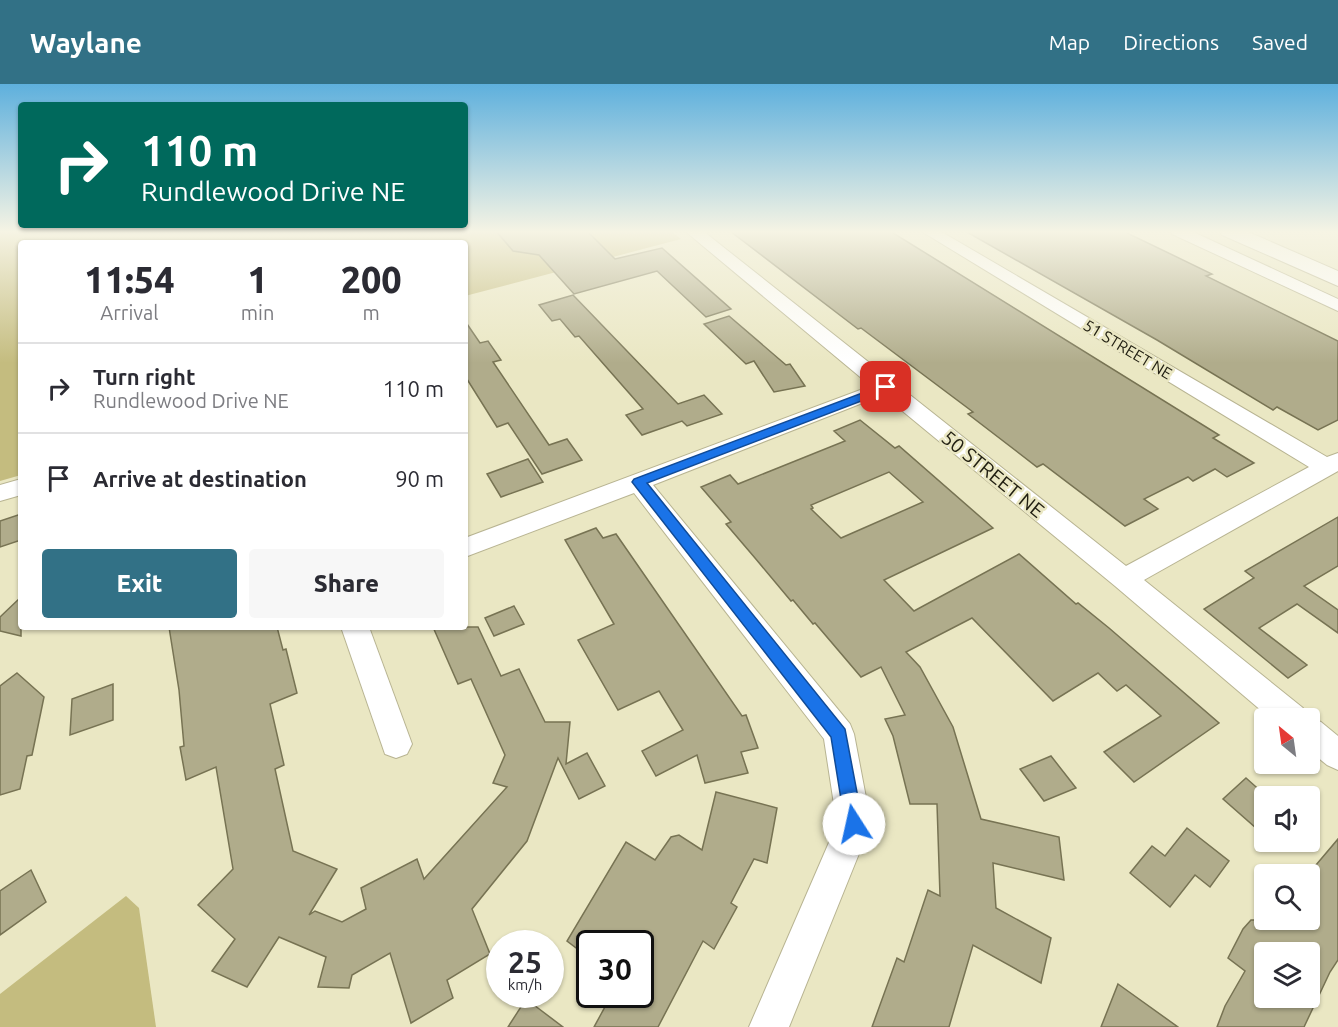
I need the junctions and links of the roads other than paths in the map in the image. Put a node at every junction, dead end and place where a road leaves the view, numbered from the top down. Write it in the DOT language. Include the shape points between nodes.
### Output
graph roads {
  1 [pos="747,275"];
  2 [pos="1005,275"];
  3 [pos="1272,275"];
  4 [pos="1338,306"];
  5 [pos="886,387"];
  6 [pos="1332,464"];
  7 [pos="638,482"];
  8 [pos="18,488"];
  9 [pos="0,493"];
  10 [pos="468,547"];
  11 [pos="1124,579"];
  12 [pos="356,630"];
  13 [pos="1280,708"];
  14 [pos="1320,740"];
  15 [pos="396,744"];
  16 [pos="1338,755"];
  17 [pos="769,1027"];
  1 -- 5 [label="street, 50 STREET NE"];
  2 -- 6 [label="street, 51 STREET NE"];
  3 -- 4 [label="street"];
  5 -- 7 [label="street"];
  5 -- 11 [label="street, 50 STREET NE"];
  6 -- 11 [label="street"];
  7 -- 10 [label="street"];
  7 -- 17 [label="street" via="839,734 854,824"];
  8 -- 9 [label="street"];
  11 -- 13 [label="street, 50 STREET NE"];
  12 -- 15 [label="street"];
  14 -- 16 [label="street"];
}
